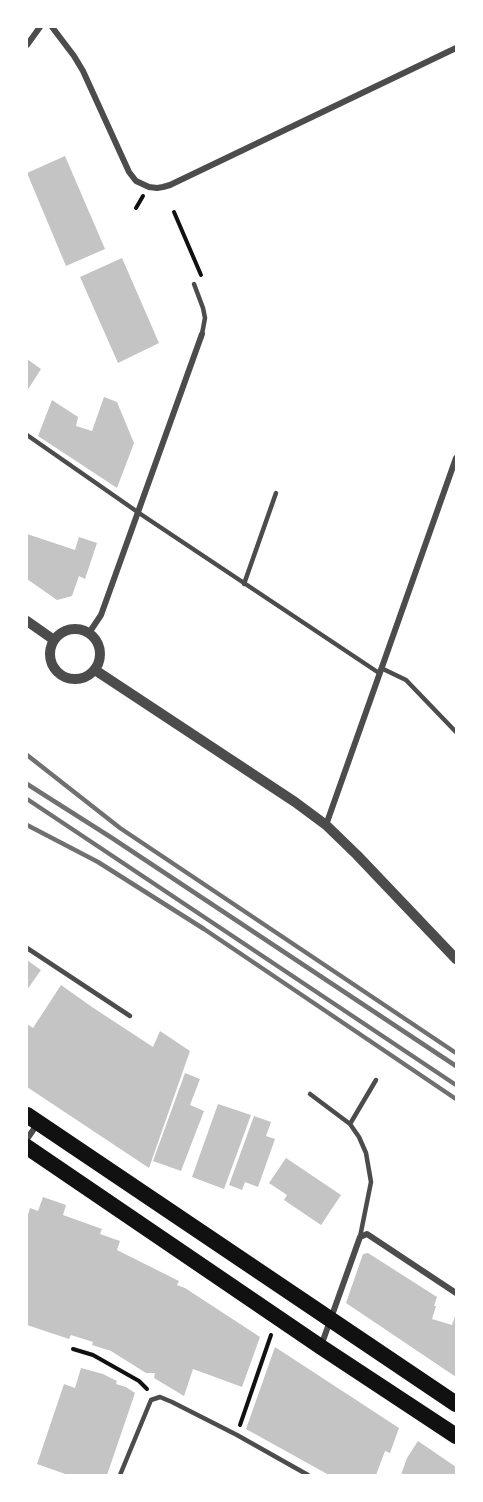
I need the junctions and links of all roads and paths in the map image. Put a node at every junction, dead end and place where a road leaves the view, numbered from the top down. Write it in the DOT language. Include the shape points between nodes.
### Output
graph roads {
  1 [pos="40,27"];
  2 [pos="52,27"];
  3 [pos="27,45"];
  4 [pos="456,48"];
  5 [pos="174,212"];
  6 [pos="194,284"];
  7 [pos="201,334"];
  8 [pos="27,435"];
  9 [pos="456,458"];
  10 [pos="276,493"];
  11 [pos="139,513"];
  12 [pos="244,584"];
  13 [pos="27,621"];
  14 [pos="90,633"];
  15 [pos="54,640"];
  16 [pos="95,670"];
  17 [pos="380,670"];
  18 [pos="456,732"];
  19 [pos="326,825"];
  20 [pos="27,948"];
  21 [pos="456,959"];
  22 [pos="130,1016"];
  23 [pos="376,1080"];
  24 [pos="310,1094"];
  25 [pos="32,1118"];
  26 [pos="350,1124"];
  27 [pos="27,1139"];
  28 [pos="27,1147"];
  29 [pos="360,1237"];
  30 [pos="456,1293"];
  31 [pos="331,1320"];
  32 [pos="271,1335"];
  33 [pos="321,1347"];
  34 [pos="73,1349"];
  35 [pos="157,1398"];
  36 [pos="456,1404"];
  37 [pos="455,1434"];
  38 [pos="237,1435"];
  39 [pos="120,1475"];
  40 [pos="308,1475"];
  1 -- 3 [label="street"];
  2 -- 4 [label="street" via="84,71 129,172 149,187 170,185"];
  5 -- 6 [label="path" via="202,278"];
  6 -- 7 [label="lane" via="205,318"];
  7 -- 11 [label="street"];
  8 -- 11 [label="lane"];
  9 -- 17 [label="street"];
  10 -- 12 [label="lane"];
  11 -- 12 [label="lane"];
  11 -- 14 [label="street" via="101,615"];
  12 -- 17 [label="lane"];
  13 -- 15 [label="street"];
  14 -- 15 [label="street" via="75,628"];
  14 -- 16 [label="street" via="99,646"];
  15 -- 16 [label="street" via="50,656 57,671 80,679"];
  16 -- 19 [label="street"];
  17 -- 18 [label="lane" via="406,680"];
  17 -- 19 [label="street"];
  19 -- 21 [label="street"];
  20 -- 22 [label="lane"];
  23 -- 26 [label="lane"];
  24 -- 26 [label="lane"];
  25 -- 27 [label="street"];
  25 -- 31 [label="highway"];
  26 -- 29 [label="lane" via="366,1154 371,1182"];
  28 -- 33 [label="highway"];
  29 -- 30 [label="street" via="367,1234"];
  29 -- 31 [label="street"];
  31 -- 33 [label="street"];
  31 -- 36 [label="highway"];
  32 -- 38 [label="path"];
  33 -- 37 [label="highway"];
  34 -- 35 [label="path" via="93,1355 139,1381"];
  35 -- 38 [label="lane"];
  35 -- 39 [label="lane" via="151,1400"];
  38 -- 40 [label="lane"];
}
